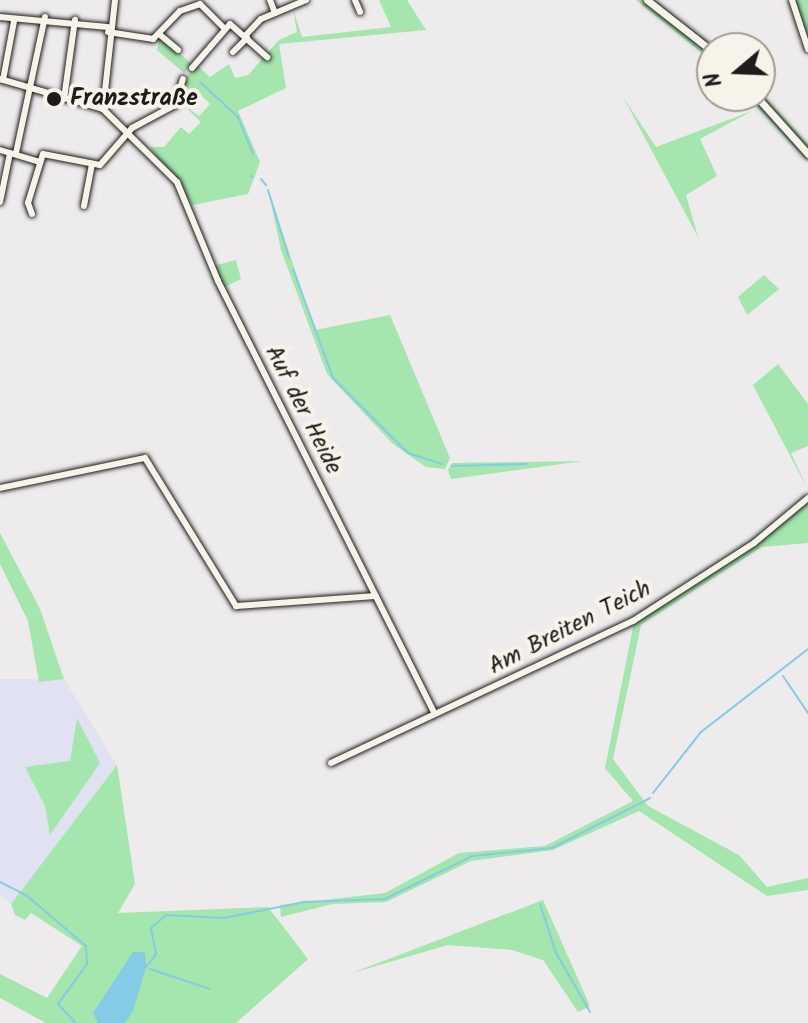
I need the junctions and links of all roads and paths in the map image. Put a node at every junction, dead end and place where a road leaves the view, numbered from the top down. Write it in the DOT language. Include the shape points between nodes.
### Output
graph roads {
  1 [pos="115,0"];
  2 [pos="270,0"];
  3 [pos="306,0"];
  4 [pos="355,0"];
  5 [pos="647,0"];
  6 [pos="792,0"];
  7 [pos="198,2"];
  8 [pos="360,12"];
  9 [pos="275,13"];
  10 [pos="0,17"];
  11 [pos="45,17"];
  12 [pos="75,20"];
  13 [pos="14,21"];
  14 [pos="225,29"];
  15 [pos="108,30"];
  16 [pos="159,34"];
  17 [pos="246,37"];
  18 [pos="696,38"];
  19 [pos="808,49"];
  20 [pos="178,50"];
  21 [pos="233,52"];
  22 [pos="267,57"];
  23 [pos="192,68"];
  24 [pos="183,79"];
  25 [pos="1,80"];
  26 [pos="35,90"];
  27 [pos="64,99"];
  28 [pos="103,109"];
  29 [pos="770,112"];
  30 [pos="130,131"];
  31 [pos="0,150"];
  32 [pos="13,153"];
  33 [pos="808,154"];
  34 [pos="40,162"];
  35 [pos="92,164"];
  36 [pos="0,202"];
  37 [pos="84,206"];
  38 [pos="32,214"];
  39 [pos="0,488"];
  40 [pos="808,498"];
  41 [pos="376,596"];
  42 [pos="435,714"];
  43 [pos="331,763"];
  1 -- 15 [label="street"];
  2 -- 9 [label="street"];
  3 -- 9 [label="street"];
  4 -- 8 [label="street"];
  5 -- 18 [label="street"];
  6 -- 19 [label="street"];
  7 -- 14 [label="street"];
  7 -- 16 [label="street" via="180,11"];
  9 -- 17 [label="street"];
  10 -- 13 [label="street"];
  11 -- 12 [label="street"];
  11 -- 13 [label="street"];
  11 -- 26 [label="street"];
  12 -- 15 [label="street"];
  12 -- 27 [label="street"];
  13 -- 25 [label="street"];
  14 -- 17 [label="street" via="232,24"];
  14 -- 23 [label="street"];
  15 -- 16 [label="street"];
  15 -- 28 [label="street"];
  16 -- 20 [label="street"];
  17 -- 21 [label="street"];
  17 -- 22 [label="street"];
  24 -- 30 [label="street" via="175,105"];
  25 -- 26 [label="street"];
  26 -- 27 [label="street"];
  26 -- 32 [label="street"];
  27 -- 28 [label="street"];
  28 -- 30 [label="street, Auf der Heide"];
  29 -- 33 [label="street"];
  30 -- 35 [label="street" via="104,163"];
  30 -- 41 [label="street, Auf der Heide" via="184,194 218,281"];
  31 -- 32 [label="street"];
  32 -- 34 [label="street"];
  32 -- 36 [label="street"];
  34 -- 35 [label="street" via="51,151"];
  34 -- 38 [label="street" via="28,203"];
  35 -- 37 [label="street"];
  39 -- 41 [label="street" via="114,462 151,462 236,606"];
  40 -- 42 [label="street, Am Breiten Teich" via="754,543 633,621"];
  41 -- 42 [label="street, Auf der Heide"];
  42 -- 43 [label="street, Am Breiten Teich"];
}
